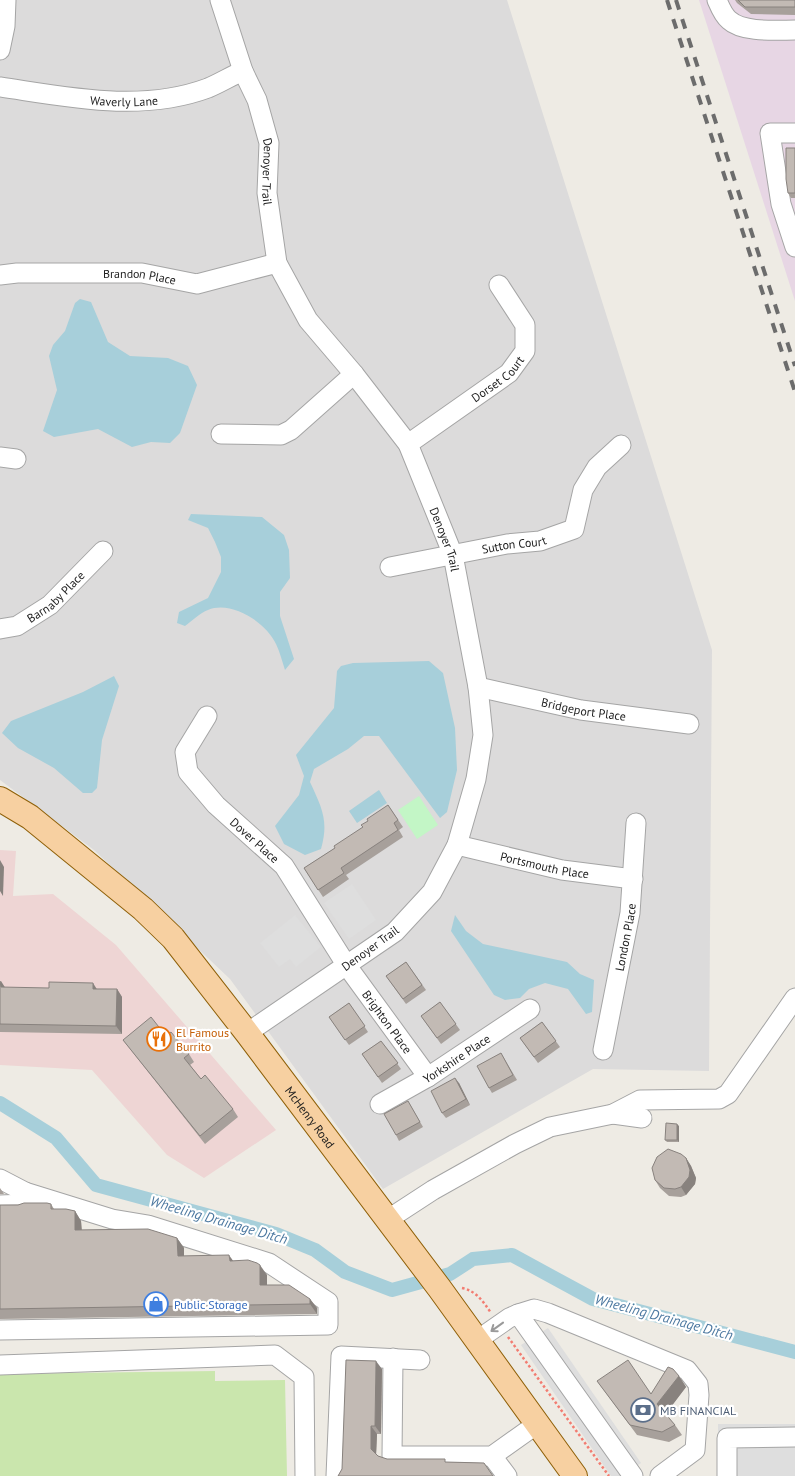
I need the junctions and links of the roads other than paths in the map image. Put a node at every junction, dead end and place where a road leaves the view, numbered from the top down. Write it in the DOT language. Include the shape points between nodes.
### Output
graph roads {
  1 [pos="6,0"];
  2 [pos="220,0"];
  3 [pos="717,0"];
  4 [pos="795,30"];
  5 [pos="0,50"];
  6 [pos="243,71"];
  7 [pos="0,87"];
  8 [pos="795,134"];
  9 [pos="795,247"];
  10 [pos="277,263"];
  11 [pos="0,275"];
  12 [pos="500,285"];
  13 [pos="354,374"];
  14 [pos="220,434"];
  15 [pos="408,444"];
  16 [pos="621,445"];
  17 [pos="103,551"];
  18 [pos="453,555"];
  19 [pos="390,567"];
  20 [pos="0,629"];
  21 [pos="478,686"];
  22 [pos="207,716"];
  23 [pos="689,724"];
  24 [pos="0,799"];
  25 [pos="636,823"];
  26 [pos="456,845"];
  27 [pos="633,880"];
  28 [pos="347,966"];
  29 [pos="795,998"];
  30 [pos="530,1008"];
  31 [pos="247,1033"];
  32 [pos="604,1050"];
  33 [pos="428,1077"];
  34 [pos="380,1104"];
  35 [pos="613,1114"];
  36 [pos="642,1118"];
  37 [pos="0,1179"];
  38 [pos="25,1192"];
  39 [pos="0,1205"];
  40 [pos="387,1220"];
  41 [pos="518,1314"];
  42 [pos="0,1330"];
  43 [pos="476,1342"];
  44 [pos="393,1358"];
  45 [pos="420,1360"];
  46 [pos="0,1365"];
  47 [pos="537,1424"];
  48 [pos="795,1437"];
  49 [pos="492,1456"];
  50 [pos="305,1476"];
  51 [pos="336,1476"];
  52 [pos="506,1476"];
  53 [pos="575,1476"];
  54 [pos="633,1476"];
  55 [pos="660,1476"];
  56 [pos="727,1476"];
  1 -- 5 [label="street"];
  2 -- 6 [label="street, Denoyer Trail"];
  3 -- 4 [label="street" via="724,14 737,25 748,29"];
  6 -- 7 [label="street, Waverly Lane" via="208,88 128,102"];
  6 -- 10 [label="street, Denoyer Trail" via="257,100 269,143 267,193"];
  8 -- 9 [label="street" via="770,133 781,204"];
  10 -- 11 [label="street, Brandon Place" via="197,284 142,273"];
  10 -- 13 [label="street, Denoyer Trail" via="308,320"];
  12 -- 15 [label="street, Dorset Court" via="525,324 525,351 509,373"];
  13 -- 14 [label="street" via="291,430 281,434"];
  13 -- 15 [label="street, Denoyer Trail"];
  15 -- 18 [label="street, Denoyer Trail"];
  16 -- 18 [label="street, Sutton Court" via="597,467 583,490 574,529 540,541"];
  17 -- 20 [label="street, Barnaby Place" via="50,605 17,626"];
  18 -- 19 [label="street, Sutton Court"];
  18 -- 21 [label="street, Denoyer Trail"];
  21 -- 23 [label="street, Bridgeport Place" via="581,710"];
  21 -- 26 [label="street, Denoyer Trail" via="483,735 476,779"];
  22 -- 28 [label="street, Dover Place" via="185,752 188,772 216,806 284,866"];
  24 -- 31 [label="main road, McHenry Road" via="30,817 174,938"];
  25 -- 27 [label="street, London Place"];
  26 -- 27 [label="street, Portsmouth Place" via="562,870"];
  26 -- 28 [label="street, Denoyer Trail" via="432,892 396,932"];
  27 -- 32 [label="street, London Place" via="630,913"];
  28 -- 31 [label="street, Denoyer Trail"];
  28 -- 33 [label="street, Brighton Place"];
  29 -- 35 [label="street" via="728,1094 715,1100 640,1100"];
  30 -- 33 [label="street, Yorkshire Place"];
  31 -- 40 [label="main road, McHenry Road"];
  33 -- 34 [label="street, Yorkshire Place"];
  35 -- 36 [label="street"];
  35 -- 40 [label="street" via="550,1128 515,1144"];
  37 -- 38 [label="street"];
  38 -- 39 [label="street" via="25,1204"];
  38 -- 42 [label="street" via="269,1262 328,1302 328,1325"];
  40 -- 43 [label="main road, McHenry Road" via="415,1257 447,1288"];
  41 -- 43 [label="street, one-way"];
  41 -- 54 [label="street"];
  41 -- 55 [label="street" via="534,1310 548,1314 687,1370 698,1384 695,1450"];
  43 -- 47 [label="main road, McHenry Road"];
  44 -- 45 [label="street"];
  44 -- 49 [label="street" via="392,1456"];
  44 -- 51 [label="street" via="340,1356"];
  46 -- 50 [label="street" via="275,1355 304,1377"];
  47 -- 49 [label="street"];
  47 -- 53 [label="main road, McHenry Road"];
  48 -- 56 [label="street" via="727,1438"];
  49 -- 52 [label="street"];
}
